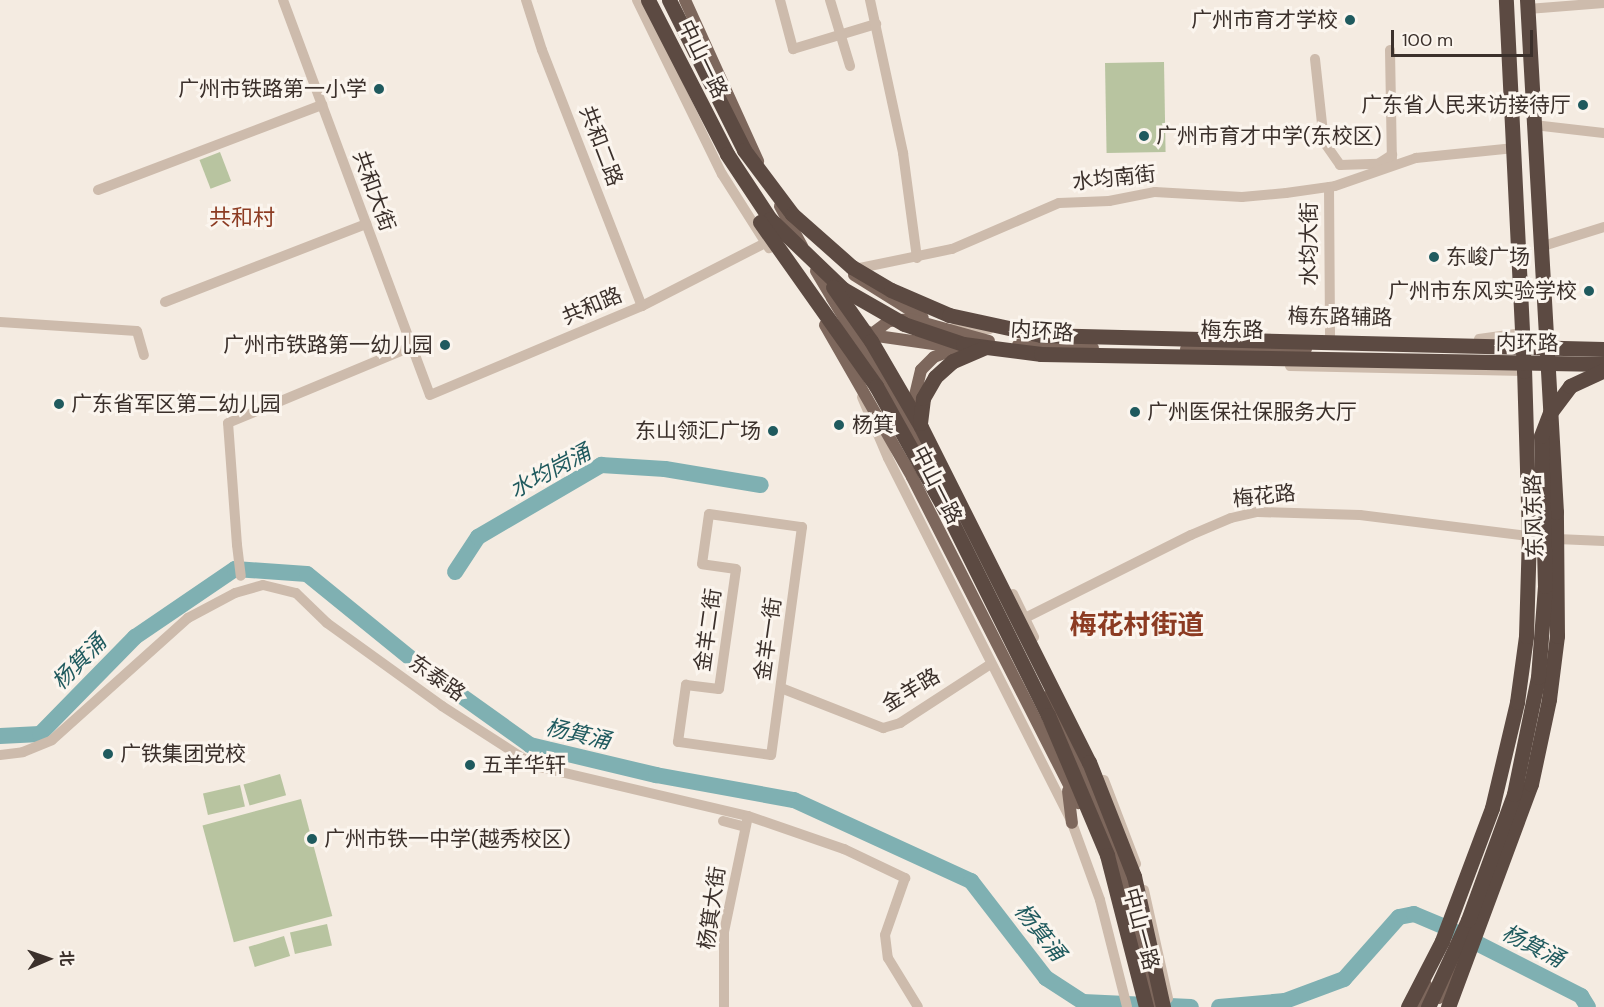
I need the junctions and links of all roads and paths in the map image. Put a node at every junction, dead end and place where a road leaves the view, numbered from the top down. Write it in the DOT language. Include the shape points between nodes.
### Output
graph roads {
  1 [pos="283,0"];
  2 [pos="526,0"];
  3 [pos="637,0"];
  4 [pos="648,0"];
  5 [pos="653,0"];
  6 [pos="669,0"];
  7 [pos="685,0"];
  8 [pos="780,0"];
  9 [pos="830,0"];
  10 [pos="870,0"];
  11 [pos="1506,0"];
  12 [pos="1604,3"];
  13 [pos="1527,4"];
  14 [pos="876,24"];
  15 [pos="840,34"];
  16 [pos="669,44"];
  17 [pos="1390,50"];
  18 [pos="1315,59"];
  19 [pos="850,66"];
  20 [pos="694,86"];
  21 [pos="322,105"];
  22 [pos="1534,125"];
  23 [pos="700,131"];
  24 [pos="1604,133"];
  25 [pos="1514,148"];
  26 [pos="1392,155"];
  27 [pos="1392,168"];
  28 [pos="758,172"];
  29 [pos="1329,187"];
  30 [pos="98,190"];
  31 [pos="760,209"];
  32 [pos="788,222"];
  33 [pos="366,224"];
  34 [pos="1604,227"];
  35 [pos="765,243"];
  36 [pos="1540,247"];
  37 [pos="917,258"];
  38 [pos="791,265"];
  39 [pos="848,270"];
  40 [pos="165,302"];
  41 [pos="642,306"];
  42 [pos="0,322"];
  43 [pos="940,327"];
  44 [pos="1523,333"];
  45 [pos="1217,336"];
  46 [pos="1330,337"];
  47 [pos="866,338"];
  48 [pos="1140,340"];
  49 [pos="1604,340"];
  50 [pos="411,347"];
  51 [pos="1446,347"];
  52 [pos="959,348"];
  53 [pos="1217,349"];
  54 [pos="1604,351"];
  55 [pos="144,355"];
  56 [pos="1546,359"];
  57 [pos="1604,359"];
  58 [pos="1524,364"];
  59 [pos="1604,364"];
  60 [pos="1604,370"];
  61 [pos="853,372"];
  62 [pos="917,376"];
  63 [pos="430,395"];
  64 [pos="915,437"];
  65 [pos="709,514"];
  66 [pos="952,522"];
  67 [pos="1529,537"];
  68 [pos="1557,539"];
  69 [pos="1604,541"];
  70 [pos="967,586"];
  71 [pos="243,591"];
  72 [pos="1004,612"];
  73 [pos="1025,618"];
  74 [pos="1019,642"];
  75 [pos="1028,660"];
  76 [pos="991,664"];
  77 [pos="1014,679"];
  78 [pos="781,688"];
  79 [pos="678,742"];
  80 [pos="0,755"];
  81 [pos="1067,781"];
  82 [pos="1089,783"];
  83 [pos="1113,800"];
  84 [pos="723,821"];
  85 [pos="747,822"];
  86 [pos="1072,823"];
  87 [pos="1473,938"];
  88 [pos="1442,941"];
  89 [pos="1126,1002"];
  90 [pos="1153,1004"];
  91 [pos="724,1007"];
  92 [pos="918,1007"];
  93 [pos="1408,1007"];
  94 [pos="1418,1007"];
  95 [pos="1428,1007"];
  96 [pos="1435,1007"];
  97 [pos="1448,1007"];
  1 -- 21 [label="street, 共和大街"];
  2 -- 41 [label="street, 共和二路"];
  3 -- 23 [label="street"];
  4 -- 16 [label="highway, 内环路, bridge"];
  5 -- 20 [label="main road, 中山一路"];
  6 -- 28 [label="highway, 内环路, bridge"];
  7 -- 32 [label="main road, 中山一路"];
  8 -- 15 [label="street" via="793,49"];
  9 -- 15 [label="street"];
  10 -- 14 [label="street"];
  11 -- 25 [label="highway, 东风东路"];
  12 -- 13 [label="street"];
  13 -- 22 [label="highway, 东风东路"];
  14 -- 15 [label="street"];
  14 -- 37 [label="street" via="903,153"];
  15 -- 19 [label="street"];
  16 -- 59 [label="highway, 内环路, bridge" via="727,154 780,231 858,300 926,333 970,345 1041,354"];
  16 -- 66 [label="highway, bridge" via="728,174 851,346"];
  17 -- 26 [label="street"];
  18 -- 26 [label="street" via="1324,142 1340,165 1378,164"];
  20 -- 23 [label="street"];
  20 -- 31 [label="main road, 中山一路"];
  21 -- 30 [label="street"];
  21 -- 33 [label="street, 共和大街"];
  22 -- 24 [label="street"];
  22 -- 36 [label="highway, 东风东路"];
  23 -- 35 [label="street"];
  25 -- 27 [label="street, 水均南街" via="1439,154"];
  25 -- 44 [label="highway, 东风东路"];
  26 -- 27 [label="street"];
  27 -- 29 [label="street, 水均南街"];
  28 -- 48 [label="highway, 内环路, bridge" via="809,231 832,251 871,279 929,308 1019,333"];
  28 -- 90 [label="highway, bridge" via="911,408 1079,741 1134,876"];
  29 -- 37 [label="street, 水均南街" via="1242,197 1155,192 1109,201 1059,203 987,236"];
  29 -- 46 [label="street, 水均大街"];
  31 -- 38 [label="main road, 中山一路"];
  31 -- 47 [label="main road"];
  32 -- 39 [label="main road"];
  32 -- 47 [label="main road, 中山一路, bridge" via="832,298"];
  33 -- 40 [label="street"];
  33 -- 50 [label="street, 共和大街"];
  34 -- 36 [label="street"];
  35 -- 38 [label="street"];
  35 -- 41 [label="street, 共和路"];
  36 -- 56 [label="highway, 东风东路"];
  37 -- 39 [label="street, 水均南街"];
  38 -- 61 [label="main road, 中山一路"];
  39 -- 43 [label="main road" via="896,304"];
  41 -- 63 [label="street, 共和路"];
  42 -- 55 [label="street" via="136,331"];
  43 -- 45 [label="street, 梅东路辅路"];
  43 -- 47 [label="main road" via="901,319 886,322"];
  43 -- 53 [label="main road, 梅东路" via="1010,344"];
  44 -- 46 [label="street, 梅东路辅路" via="1487,339"];
  44 -- 53 [label="main road, 梅东路" via="1489,350"];
  44 -- 58 [label="highway, 东风东路"];
  45 -- 46 [label="street, 梅东路辅路"];
  45 -- 53 [label="street"];
  47 -- 52 [label="main road, 梅东路"];
  47 -- 61 [label="main road" via="856,350"];
  47 -- 64 [label="main road, 中山一路"];
  48 -- 51 [label="highway, 内环路, bridge"];
  48 -- 66 [label="highway, bridge" via="992,347 962,356 941,370 923,398 920,432 925,460"];
  49 -- 51 [label="highway, bridge"];
  50 -- 63 [label="street, 共和大街"];
  50 -- 71 [label="street, bridge" via="228,423"];
  51 -- 54 [label="highway, 内环路, bridge"];
  52 -- 58 [label="main road, 梅东路"];
  52 -- 62 [label="main road" via="934,357"];
  54 -- 56 [label="main road"];
  56 -- 57 [label="main road"];
  56 -- 60 [label="street"];
  56 -- 68 [label="highway, 东风东路"];
  58 -- 67 [label="highway, 东风东路"];
  60 -- 95 [label="highway, bridge" via="1578,380 1563,394 1541,436 1545,586 1538,677 1526,745 1487,873"];
  61 -- 70 [label="main road, 中山一路"];
  61 -- 76 [label="street" via="888,458"];
  62 -- 64 [label="main road" via="912,399"];
  62 -- 73 [label="street" via="918,400 925,419"];
  64 -- 72 [label="main road, 中山一路"];
  65 -- 78 [label="street, 金羊一街" via="802,527"];
  65 -- 79 [label="street, 金羊二街" via="702,564 736,569 719,689 686,685"];
  66 -- 90 [label="highway, bridge" via="1058,735 1096,824"];
  67 -- 73 [label="street, 梅花路" via="1343,513 1251,513 1200,531"];
  67 -- 88 [label="highway, 东风东路" via="1527,636 1509,742 1487,825"];
  68 -- 69 [label="street"];
  68 -- 87 [label="highway, 东风东路" via="1557,636 1540,747 1517,829"];
  70 -- 72 [label="street"];
  70 -- 77 [label="main road, 中山一路"];
  71 -- 80 [label="street, 东泰路" via="188,618 52,740 23,752"];
  71 -- 85 [label="street, 东泰路" via="263,585 296,592 336,630 536,766"];
  72 -- 73 [label="street"];
  72 -- 74 [label="main road, 中山一路"];
  73 -- 74 [label="street"];
  73 -- 75 [label="main road"];
  73 -- 83 [label="street"];
  74 -- 75 [label="main road, 中山一路"];
  74 -- 77 [label="street"];
  75 -- 82 [label="main road, 中山一路"];
  76 -- 78 [label="street, 金羊路" via="900,723 883,728"];
  76 -- 86 [label="street"];
  77 -- 81 [label="main road, 中山一路"];
  78 -- 79 [label="street, 金羊一街" via="771,755"];
  81 -- 86 [label="main road"];
  81 -- 90 [label="main road, 中山一路"];
  82 -- 83 [label="main road"];
  82 -- 90 [label="main road, 中山一路" via="1128,896"];
  83 -- 90 [label="street" via="1145,893"];
  84 -- 85 [label="street"];
  85 -- 91 [label="street, 杨箕大街" via="724,932"];
  85 -- 92 [label="street, 东泰路" via="844,849 905,878 885,935 888,958"];
  86 -- 89 [label="street" via="1100,900"];
  87 -- 96 [label="main road, 东风东路"];
  87 -- 97 [label="highway"];
  88 -- 93 [label="highway"];
  88 -- 94 [label="main road, 东风东路"];
}
